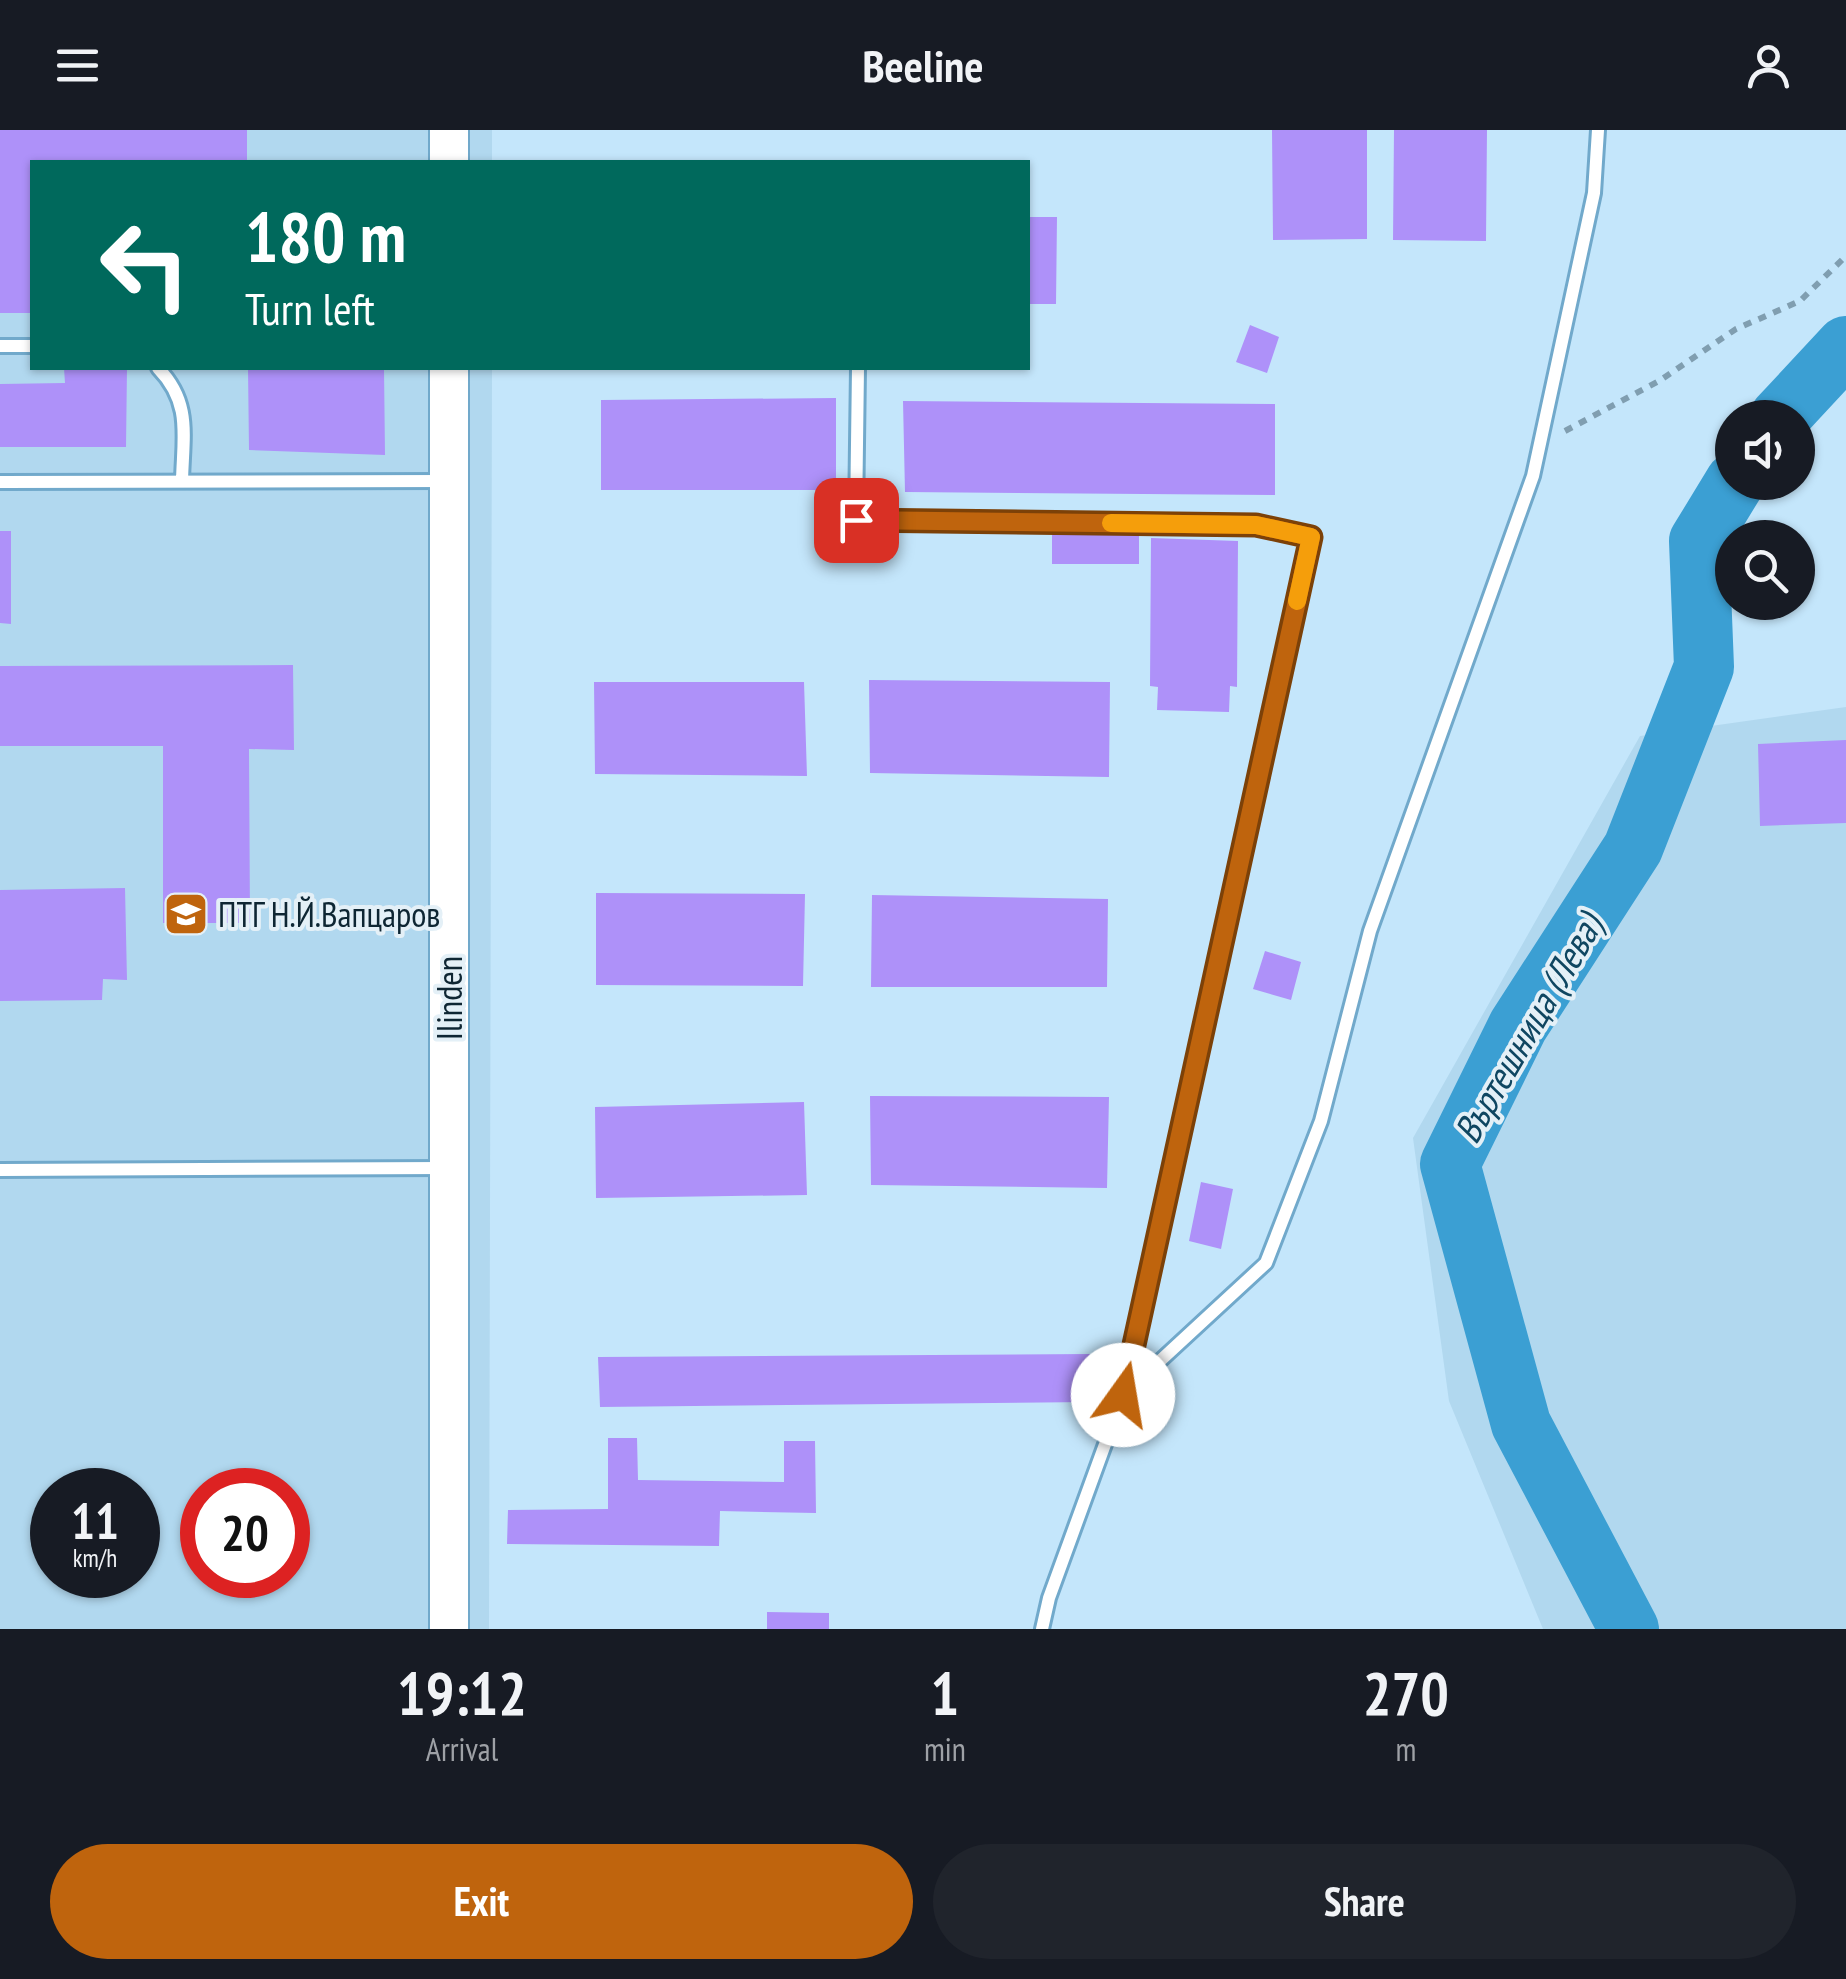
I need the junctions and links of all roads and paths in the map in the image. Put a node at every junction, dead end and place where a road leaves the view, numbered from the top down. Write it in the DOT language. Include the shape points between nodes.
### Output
graph roads {
  1 [pos="449,130"];
  2 [pos="1598,130"];
  3 [pos="449,160"];
  4 [pos="1846,256"];
  5 [pos="0,346"];
  6 [pos="30,346"];
  7 [pos="160,370"];
  8 [pos="449,370"];
  9 [pos="858,370"];
  10 [pos="1540,444"];
  11 [pos="449,481"];
  12 [pos="0,482"];
  13 [pos="182,482"];
  14 [pos="449,1168"];
  15 [pos="0,1170"];
  16 [pos="1123,1395"];
  17 [pos="450,1629"];
  18 [pos="1042,1629"];
  1 -- 3 [label="street"];
  2 -- 10 [label="lane" via="1594,194"];
  4 -- 10 [label="path" via="1800,301 1736,329 1660,381"];
  5 -- 6 [label="lane"];
  7 -- 13 [label="lane" via="184,407"];
  8 -- 11 [label="street, Ilinden"];
  9 -- 16 [label="lane" via="856,520 1256,525 1311,537"];
  10 -- 16 [label="lane" via="1370,931 1321,1121 1266,1262"];
  11 -- 13 [label="lane"];
  11 -- 14 [label="street, Ilinden"];
  12 -- 13 [label="lane"];
  14 -- 15 [label="lane"];
  14 -- 17 [label="street, Ilinden"];
  16 -- 18 [label="lane"];
}
